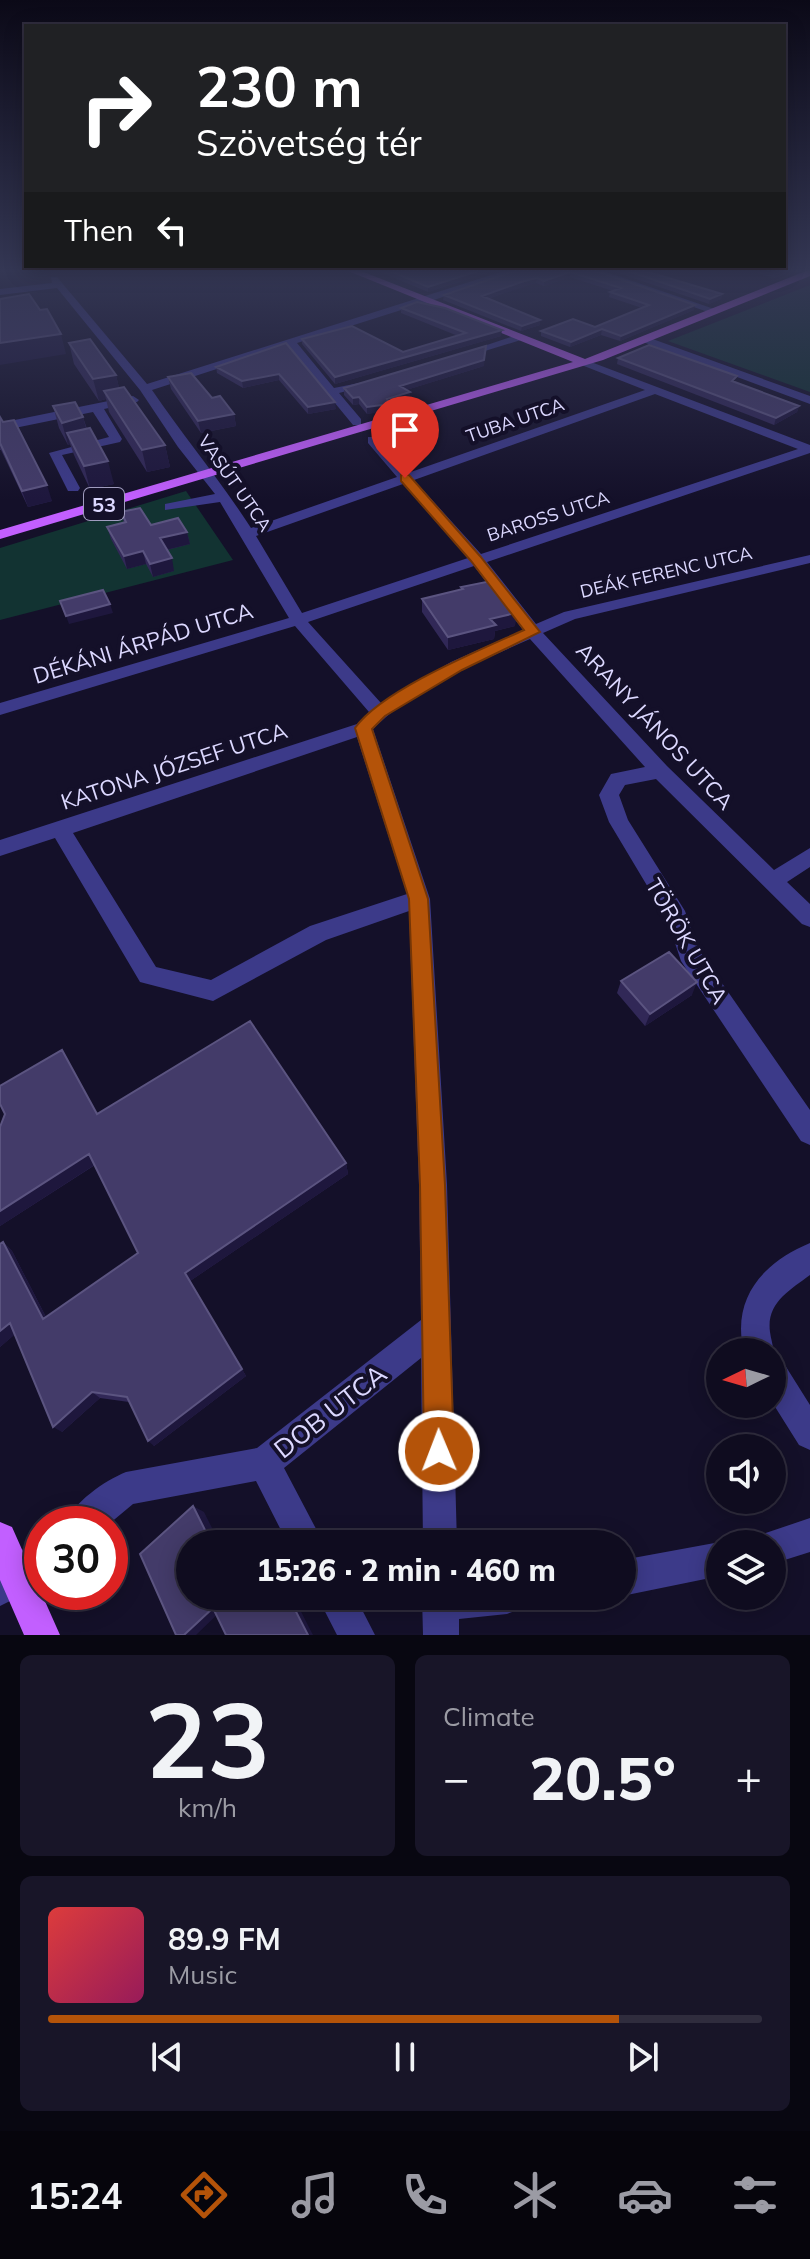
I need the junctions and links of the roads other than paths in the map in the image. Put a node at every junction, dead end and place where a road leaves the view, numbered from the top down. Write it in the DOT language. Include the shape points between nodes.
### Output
graph roads {
  1 [pos="112,347"];
  2 [pos="279,347"];
  3 [pos="295,347"];
  4 [pos="487,347"];
  5 [pos="546,347"];
  6 [pos="626,347"];
  7 [pos="667,347"];
  8 [pos="555,351"];
  9 [pos="456,357"];
  10 [pos="583,362"];
  11 [pos="561,369"];
  12 [pos="385,378"];
  13 [pos="658,389"];
  14 [pos="331,392"];
  15 [pos="147,393"];
  16 [pos="810,400"];
  17 [pos="97,408"];
  18 [pos="357,422"];
  19 [pos="0,427"];
  20 [pos="372,440"];
  21 [pos="809,447"];
  22 [pos="208,473"];
  23 [pos="405,478"];
  24 [pos="73,488"];
  25 [pos="223,497"];
  26 [pos="170,507"];
  27 [pos="248,534"];
  28 [pos="0,535"];
  29 [pos="476,558"];
  30 [pos="810,559"];
  31 [pos="298,620"];
  32 [pos="533,632"];
  33 [pos="0,709"];
  34 [pos="371,720"];
  35 [pos="660,771"];
  36 [pos="60,829"];
  37 [pos="0,848"];
  38 [pos="810,856"];
  39 [pos="772,882"];
  40 [pos="419,899"];
  41 [pos="810,918"];
  42 [pos="810,1132"];
  43 [pos="810,1257"];
  44 [pos="437,1326"];
  45 [pos="756,1338"];
  46 [pos="786,1395"];
  47 [pos="810,1434"];
  48 [pos="264,1463"];
  49 [pos="105,1506"];
  50 [pos="300,1530"];
  51 [pos="440,1530"];
  52 [pos="810,1535"];
  53 [pos="0,1539"];
  54 [pos="786,1543"];
  55 [pos="706,1562"];
  56 [pos="20,1573"];
  57 [pos="636,1575"];
  58 [pos="343,1610"];
  59 [pos="42,1635"];
  60 [pos="357,1635"];
  1 -- 15 [label="street, VASÚT UTCA"];
  2 -- 15 [label="street"];
  3 -- 14 [label="street"];
  4 -- 9 [label="street"];
  5 -- 8 [label="main road"];
  6 -- 10 [label="main road, 53"];
  7 -- 16 [label="street"];
  8 -- 10 [label="main road"];
  8 -- 11 [label="main road" via="563,358"];
  10 -- 11 [label="main road, 53"];
  10 -- 13 [label="street"];
  11 -- 22 [label="main road, 53"];
  12 -- 14 [label="street"];
  13 -- 21 [label="street"];
  13 -- 23 [label="street, TUBA UTCA"];
  14 -- 18 [label="street"];
  15 -- 17 [label="street"];
  15 -- 22 [label="street, VASÚT UTCA"];
  17 -- 19 [label="street"];
  17 -- 24 [label="street" via="116,439 55,453"];
  20 -- 23 [label="street, ARANY JÁNOS UTCA"];
  21 -- 29 [label="street, BAROSS UTCA"];
  22 -- 25 [label="street, VASÚT UTCA"];
  22 -- 28 [label="main road, 53"];
  23 -- 27 [label="street, TUBA UTCA"];
  23 -- 29 [label="street, ARANY JÁNOS UTCA"];
  25 -- 26 [label="street"];
  25 -- 27 [label="street, VASÚT UTCA"];
  27 -- 31 [label="street, VASÚT UTCA"];
  29 -- 31 [label="street, BAROSS UTCA"];
  29 -- 32 [label="street, ARANY JÁNOS UTCA"];
  30 -- 32 [label="street, DEÁK FERENC UTCA" via="570,615"];
  31 -- 33 [label="street, DÉKÁNI ÁRPÁD UTCA"];
  31 -- 34 [label="street, VASÚT UTCA"];
  32 -- 34 [label="street, DEÁK FERENC UTCA" via="457,666"];
  32 -- 35 [label="street, ARANY JÁNOS UTCA"];
  34 -- 36 [label="street, KATONA JÓZSEF UTCA"];
  34 -- 40 [label="street"];
  35 -- 39 [label="street, ARANY JÁNOS UTCA"];
  35 -- 42 [label="street, TÖRÖK UTCA" via="618,779 609,795 619,822 677,917 689,954"];
  36 -- 37 [label="street, KATONA JÓZSEF UTCA"];
  36 -- 40 [label="street" via="148,975 213,991 318,933"];
  38 -- 39 [label="street"];
  39 -- 41 [label="street, ARANY JÁNOS UTCA"];
  40 -- 44 [label="street"];
  43 -- 45 [label="street" via="760,1296 754,1310"];
  44 -- 48 [label="street, DOB UTCA"];
  44 -- 51 [label="street"];
  46 -- 47 [label="street"];
  48 -- 49 [label="street, DOB UTCA" via="126,1489"];
  48 -- 50 [label="street"];
  52 -- 54 [label="street"];
  53 -- 56 [label="main road"];
  55 -- 57 [label="street"];
  56 -- 59 [label="main road"];
  58 -- 60 [label="street"];
}
